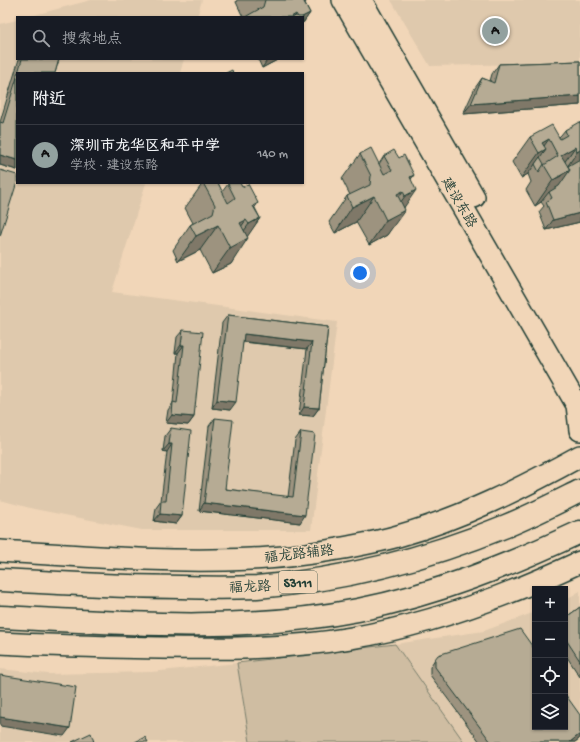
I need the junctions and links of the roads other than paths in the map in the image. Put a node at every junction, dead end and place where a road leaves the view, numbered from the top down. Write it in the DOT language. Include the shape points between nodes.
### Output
graph roads {
  1 [pos="343,0"];
  2 [pos="361,0"];
  3 [pos="580,383"];
  4 [pos="580,431"];
  5 [pos="576,458"];
  6 [pos="580,491"];
  7 [pos="580,532"];
  8 [pos="0,552"];
  9 [pos="580,562"];
  10 [pos="0,580"];
  11 [pos="0,617"];
  12 [pos="0,643"];
  1 -- 4 [label="main road, 建设东路" via="577,405"];
  2 -- 3 [label="main road, 建设东路"];
  4 -- 5 [label="main road"];
  5 -- 8 [label="main road, 福龙路辅路" via="514,491 444,520 398,536 320,552 216,561"];
  6 -- 10 [label="highway, 福龙路 / S3111" via="507,526 449,547 382,568 329,578 227,588 132,587"];
  7 -- 11 [label="highway" via="493,570 450,584 403,599 314,617 206,624"];
  9 -- 12 [label="main road" via="535,582 424,622 350,638 224,649"];
}
